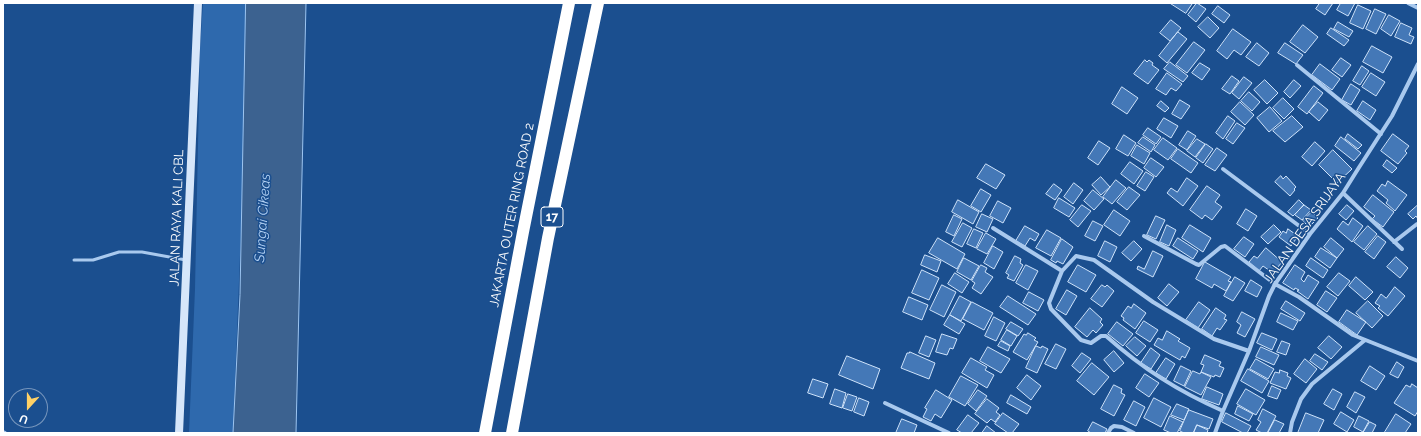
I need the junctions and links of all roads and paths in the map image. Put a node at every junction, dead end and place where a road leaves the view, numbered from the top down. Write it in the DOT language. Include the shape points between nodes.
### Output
graph roads {
  1 [pos="198,3"];
  2 [pos="569,3"];
  3 [pos="598,3"];
  4 [pos="1408,3"];
  5 [pos="1418,8"];
  6 [pos="1418,64"];
  7 [pos="1297,65"];
  8 [pos="1381,134"];
  9 [pos="1223,169"];
  10 [pos="1343,193"];
  11 [pos="1417,224"];
  12 [pos="993,228"];
  13 [pos="1310,234"];
  14 [pos="1144,236"];
  15 [pos="1394,242"];
  16 [pos="1402,249"];
  17 [pos="74,260"];
  18 [pos="188,261"];
  19 [pos="1062,271"];
  20 [pos="1275,284"];
  21 [pos="1365,340"];
  22 [pos="1249,351"];
  23 [pos="1418,361"];
  24 [pos="885,403"];
  25 [pos="1223,411"];
  26 [pos="177,432"];
  27 [pos="485,433"];
  28 [pos="512,433"];
  29 [pos="949,433"];
  30 [pos="1108,433"];
  31 [pos="1134,433"];
  32 [pos="1215,433"];
  33 [pos="1290,433"];
  1 -- 18 [label="street, JALAN RAYA KALI CBL"];
  2 -- 27 [label="highway, JAKARTA OUTER RING ROAD 2 / 17"];
  3 -- 28 [label="highway, 17" via="548,238"];
  4 -- 5 [label="street"];
  6 -- 8 [label="street, JALAN DESA SRIJAYA"];
  7 -- 8 [label="street"];
  8 -- 10 [label="street, JALAN DESA SRIJAYA"];
  9 -- 13 [label="street"];
  10 -- 13 [label="street, JALAN DESA SRIJAYA"];
  10 -- 15 [label="street"];
  11 -- 15 [label="street"];
  12 -- 19 [label="street"];
  13 -- 20 [label="street, JALAN DESA SRIJAYA"];
  14 -- 20 [label="street" via="1199,265 1225,246"];
  15 -- 16 [label="street"];
  17 -- 18 [label="lane" via="93,260 119,252 142,252"];
  18 -- 26 [label="street, JALAN RAYA KALI CBL"];
  19 -- 22 [label="street" via="1076,256 1094,260 1153,302 1214,339"];
  19 -- 25 [label="street" via="1049,303 1051,309 1081,340 1091,343 1106,336 1156,376"];
  20 -- 21 [label="street" via="1299,297 1353,335"];
  20 -- 22 [label="street, JALAN DESA SRIJAYA"];
  21 -- 23 [label="street"];
  21 -- 33 [label="street" via="1312,384 1301,399"];
  22 -- 25 [label="street, JALAN DESA SRIJAYA"];
  24 -- 29 [label="street"];
  25 -- 32 [label="street, JALAN DESA SRIJAYA"];
  30 -- 31 [label="street" via="1114,426"];
}
